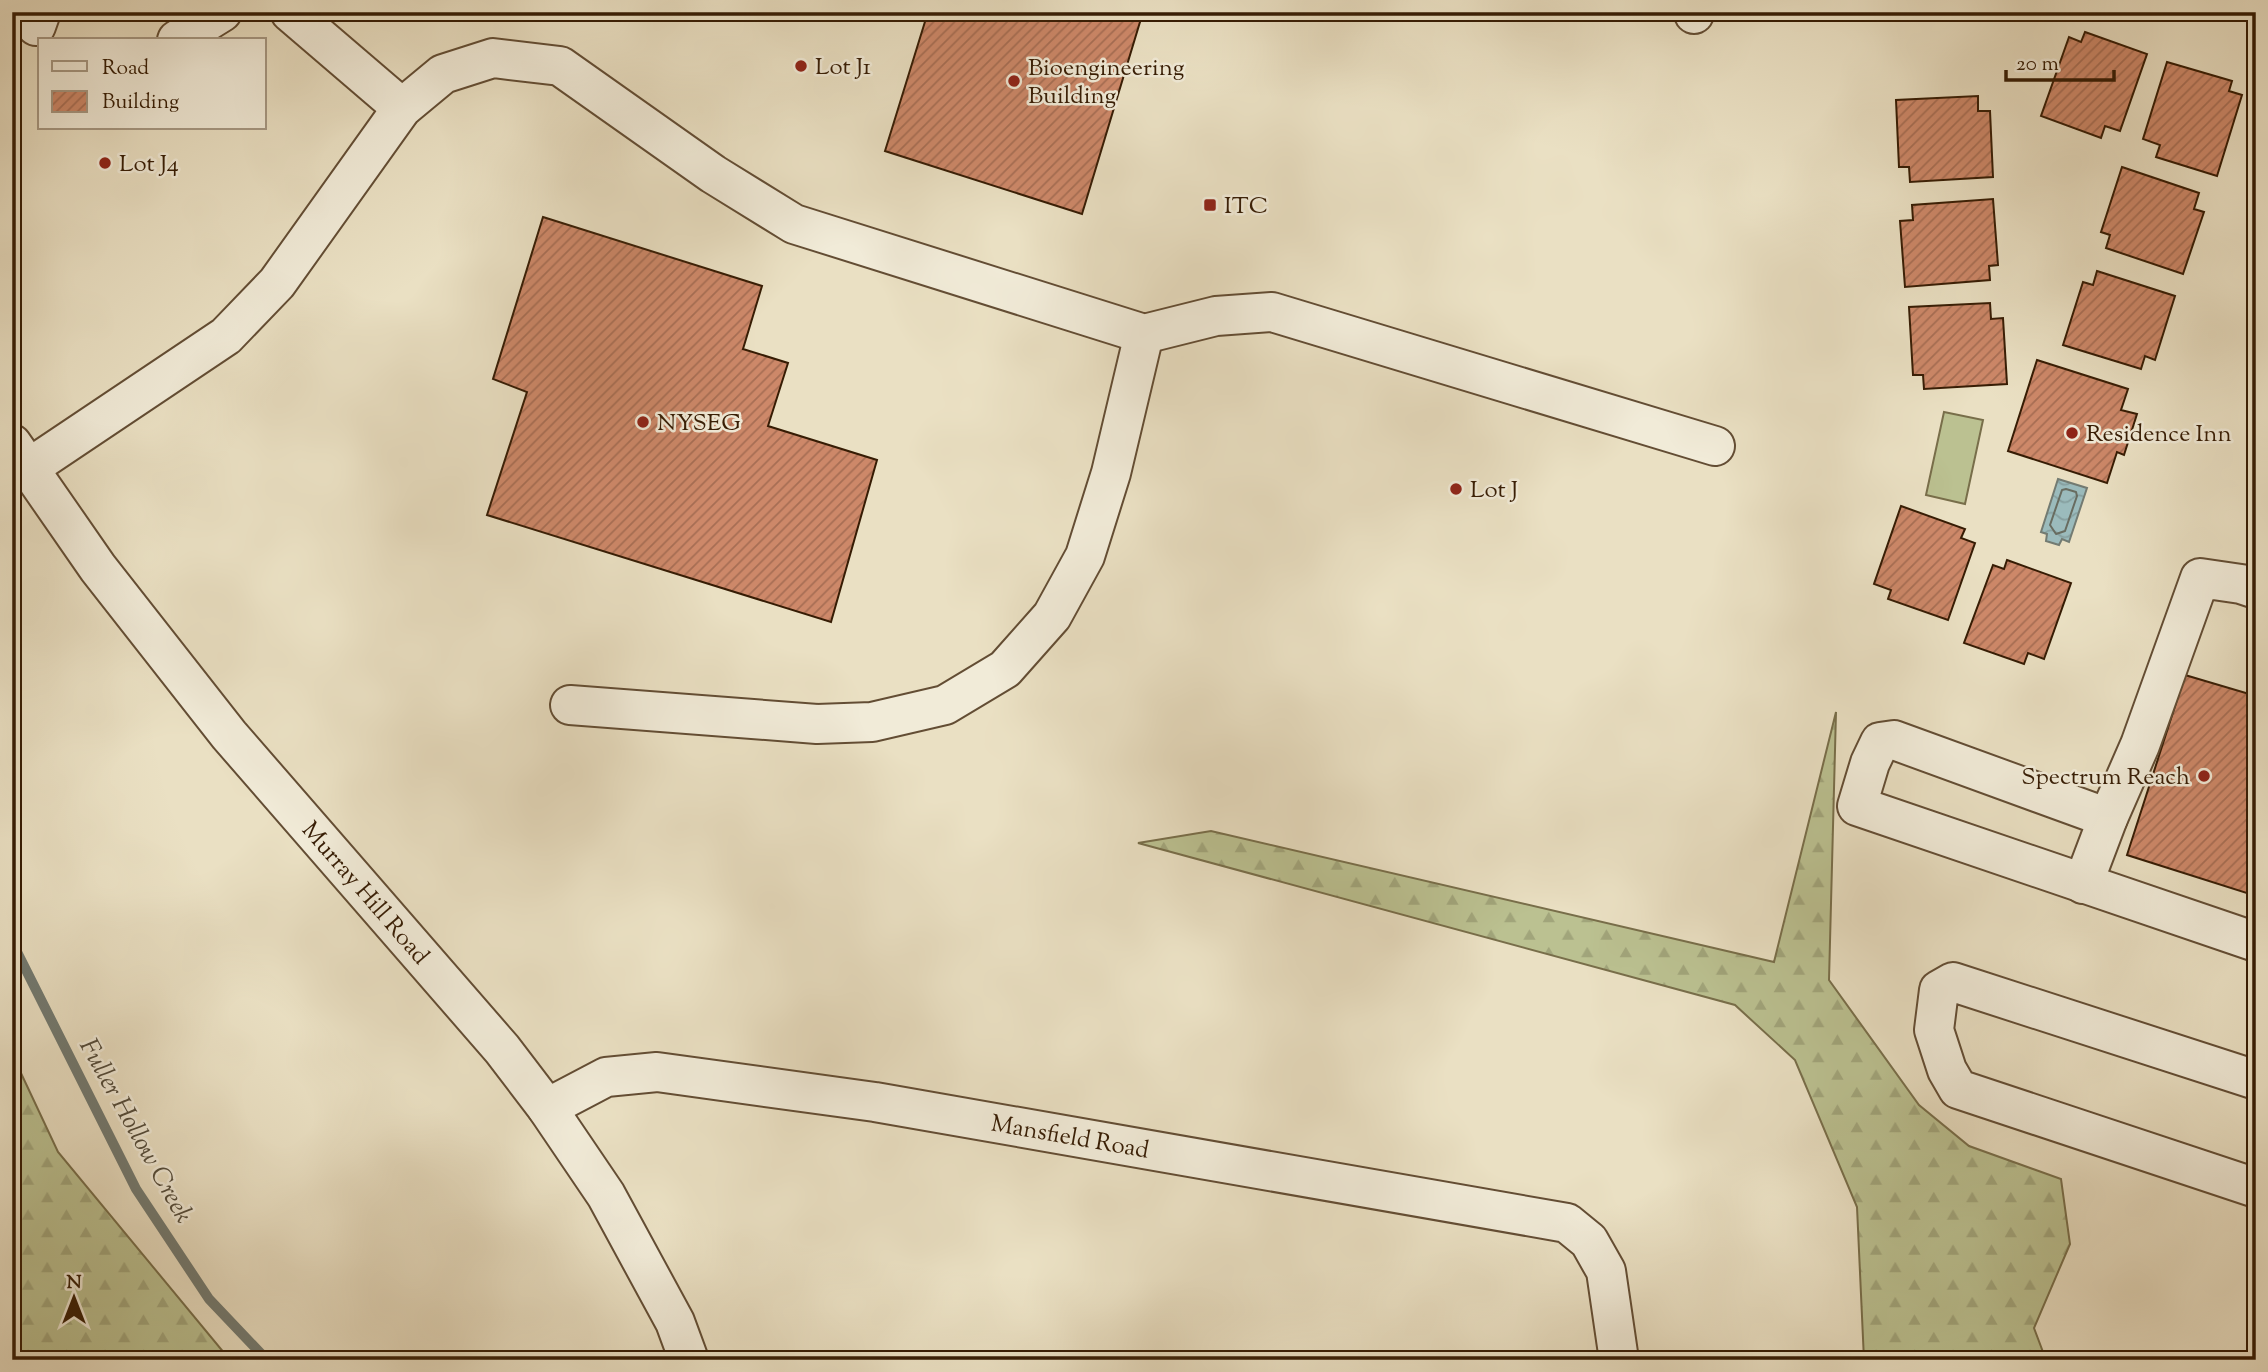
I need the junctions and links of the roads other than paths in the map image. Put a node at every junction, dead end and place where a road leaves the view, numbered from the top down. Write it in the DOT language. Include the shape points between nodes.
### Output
graph roads {
  1 [pos="290,12"];
  2 [pos="402,108"];
  3 [pos="1144,334"];
  4 [pos="1715,446"];
  5 [pos="21,456"];
  6 [pos="2256,589"];
  7 [pos="570,705"];
  8 [pos="2108,818"];
  9 [pos="2083,884"];
  10 [pos="2256,942"];
  11 [pos="2256,1080"];
  12 [pos="547,1108"];
  13 [pos="2256,1188"];
  14 [pos="689,1360"];
  15 [pos="1619,1360"];
  1 -- 2 [label="street"];
  2 -- 3 [label="street" via="443,74 494,58 560,66 794,225"];
  2 -- 5 [label="street" via="277,283 226,336"];
  3 -- 4 [label="street" via="1216,316 1272,312"];
  3 -- 7 [label="street" via="1111,473 1085,556 1052,616 1005,669 945,705 872,722 817,724"];
  5 -- 12 [label="street, Murray Hill Road" via="98,568 229,735 502,1049"];
  6 -- 8 [label="street" via="2200,578 2140,746"];
  8 -- 9 [label="street"];
  8 -- 9 [label="street" via="1894,740 1880,742 1870,764 1857,806"];
  9 -- 10 [label="street"];
  11 -- 13 [label="street" via="1953,982 1940,990 1934,1030 1958,1089"];
  12 -- 14 [label="street, Murray Hill Road" via="606,1195 675,1322"];
  12 -- 15 [label="street, Mansfield Road" via="606,1077 657,1072 875,1102 1567,1223 1589,1241 1606,1270"];
}
